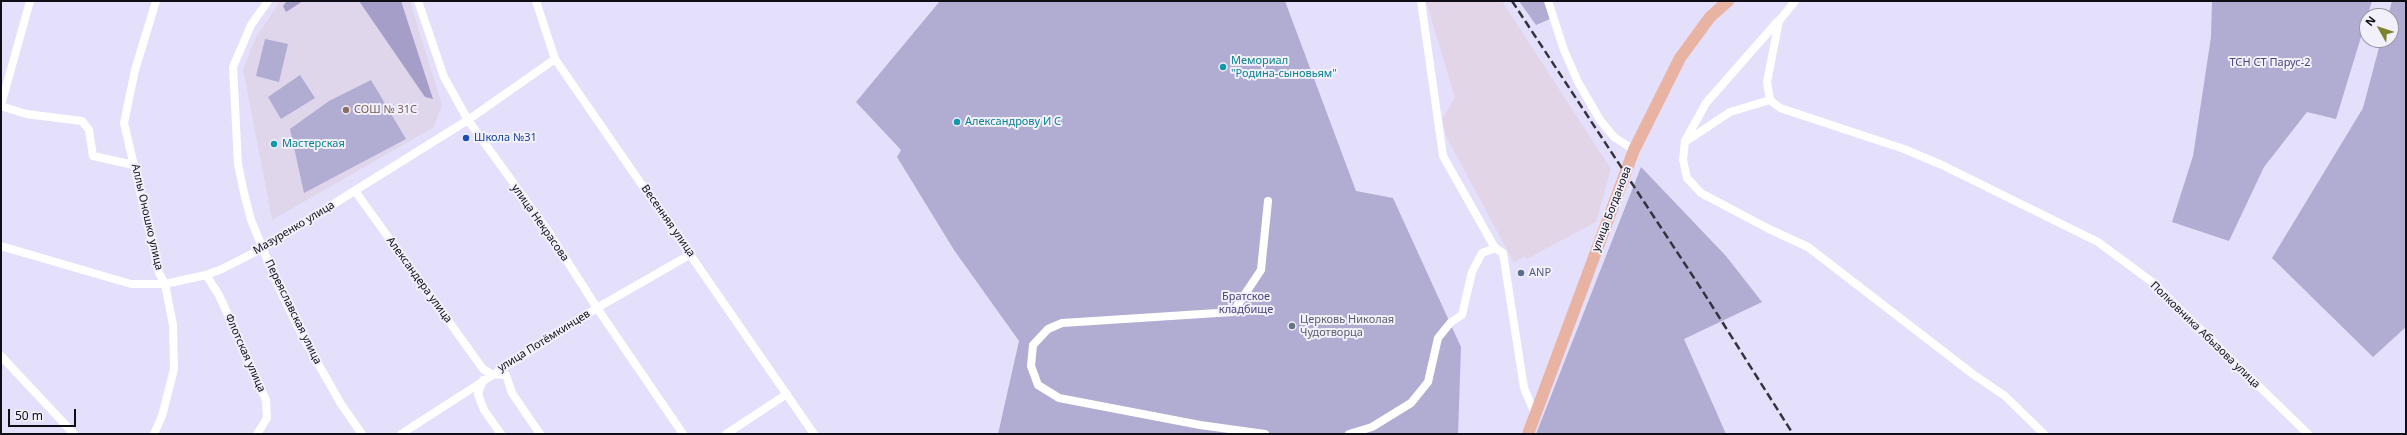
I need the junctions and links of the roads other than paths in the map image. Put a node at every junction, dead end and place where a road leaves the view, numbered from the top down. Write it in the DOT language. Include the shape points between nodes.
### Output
graph roads {
  1 [pos="30,1"];
  2 [pos="156,1"];
  3 [pos="268,1"];
  4 [pos="418,1"];
  5 [pos="536,1"];
  6 [pos="1421,1"];
  7 [pos="1548,1"];
  8 [pos="1728,1"];
  9 [pos="1795,1"];
  10 [pos="1779,21"];
  11 [pos="554,59"];
  12 [pos="1770,100"];
  13 [pos="1,106"];
  14 [pos="468,120"];
  15 [pos="1685,141"];
  16 [pos="1634,150"];
  17 [pos="134,165"];
  18 [pos="355,191"];
  19 [pos="1268,201"];
  20 [pos="1,246"];
  21 [pos="263,248"];
  22 [pos="1495,248"];
  23 [pos="691,254"];
  24 [pos="206,275"];
  25 [pos="165,284"];
  26 [pos="597,308"];
  27 [pos="1,356"];
  28 [pos="483,369"];
  29 [pos="491,374"];
  30 [pos="483,380"];
  31 [pos="787,394"];
  32 [pos="1535,414"];
  33 [pos="74,434"];
  34 [pos="154,434"];
  35 [pos="257,434"];
  36 [pos="362,434"];
  37 [pos="401,434"];
  38 [pos="501,434"];
  39 [pos="540,434"];
  40 [pos="684,434"];
  41 [pos="726,434"];
  42 [pos="814,434"];
  43 [pos="1265,434"];
  44 [pos="1349,434"];
  45 [pos="1528,434"];
  46 [pos="2044,434"];
  47 [pos="2308,434"];
  1 -- 13 [label="street"];
  2 -- 17 [label="street, Аллы Оношко улица" via="135,70 124,123"];
  3 -- 21 [label="street, Переяславская улица" via="251,25 233,67 238,164 250,213"];
  4 -- 14 [label="street, улица Некрасова" via="444,77"];
  5 -- 11 [label="street, Весенняя улица"];
  6 -- 22 [label="street" via="1443,156"];
  7 -- 16 [label="street" via="1564,50 1589,101 1614,137"];
  8 -- 16 [label="main road, улица Богданова" via="1710,17 1680,58"];
  9 -- 10 [label="street"];
  10 -- 12 [label="street" via="1767,82"];
  10 -- 15 [label="street" via="1706,103"];
  11 -- 14 [label="street, Мазуренко улица"];
  11 -- 23 [label="street, Весенняя улица"];
  12 -- 15 [label="street" via="1730,112"];
  12 -- 47 [label="street, Полковника Абызова улица" via="1780,108 1904,148 2098,242 2152,282"];
  13 -- 17 [label="street" via="26,114 82,121 89,130 93,156"];
  14 -- 18 [label="street, Мазуренко улица"];
  14 -- 26 [label="street, улица Некрасова" via="548,231"];
  15 -- 46 [label="street" via="1683,160 1687,178 1701,193 1808,247 2005,396"];
  16 -- 32 [label="main road, улица Богданова"];
  17 -- 25 [label="street, Аллы Оношко улица" via="159,273"];
  18 -- 21 [label="street, Мазуренко улица"];
  18 -- 28 [label="street, Александера улица"];
  19 -- 43 [label="street" via="1261,270 1233,312 1062,323 1048,329 1033,345 1031,366 1038,385 1059,398 1200,425"];
  20 -- 25 [label="street, Мазуренко улица" via="131,284"];
  21 -- 24 [label="street, Мазуренко улица" via="222,270"];
  21 -- 36 [label="street, Переяславская улица" via="303,337 341,404"];
  22 -- 32 [label="street" via="1503,253 1524,388"];
  22 -- 44 [label="street" via="1482,253 1472,272 1462,315 1438,338 1428,382 1411,403 1372,428"];
  23 -- 26 [label="street, улица Потёмкинцев"];
  23 -- 31 [label="street, Весенняя улица"];
  24 -- 25 [label="street, Мазуренко улица"];
  24 -- 35 [label="street, Флотская улица" via="219,295 266,400 266,418"];
  25 -- 34 [label="street, Аллы Оношко улица" via="173,325 174,369 162,416"];
  26 -- 29 [label="street, улица Потёмкинцев"];
  26 -- 40 [label="street, улица Некрасова"];
  27 -- 33 [label="street"];
  28 -- 29 [label="street, Александера улица"];
  28 -- 30 [label="street"];
  29 -- 30 [label="street, улица Потёмкинцев"];
  29 -- 39 [label="street, Александера улица" via="506,375 512,392"];
  30 -- 37 [label="street, улица Потёмкинцев"];
  30 -- 38 [label="street" via="478,394 484,410"];
  31 -- 41 [label="street"];
  31 -- 42 [label="street, Весенняя улица"];
  32 -- 45 [label="main road, улица Богданова"];
}
